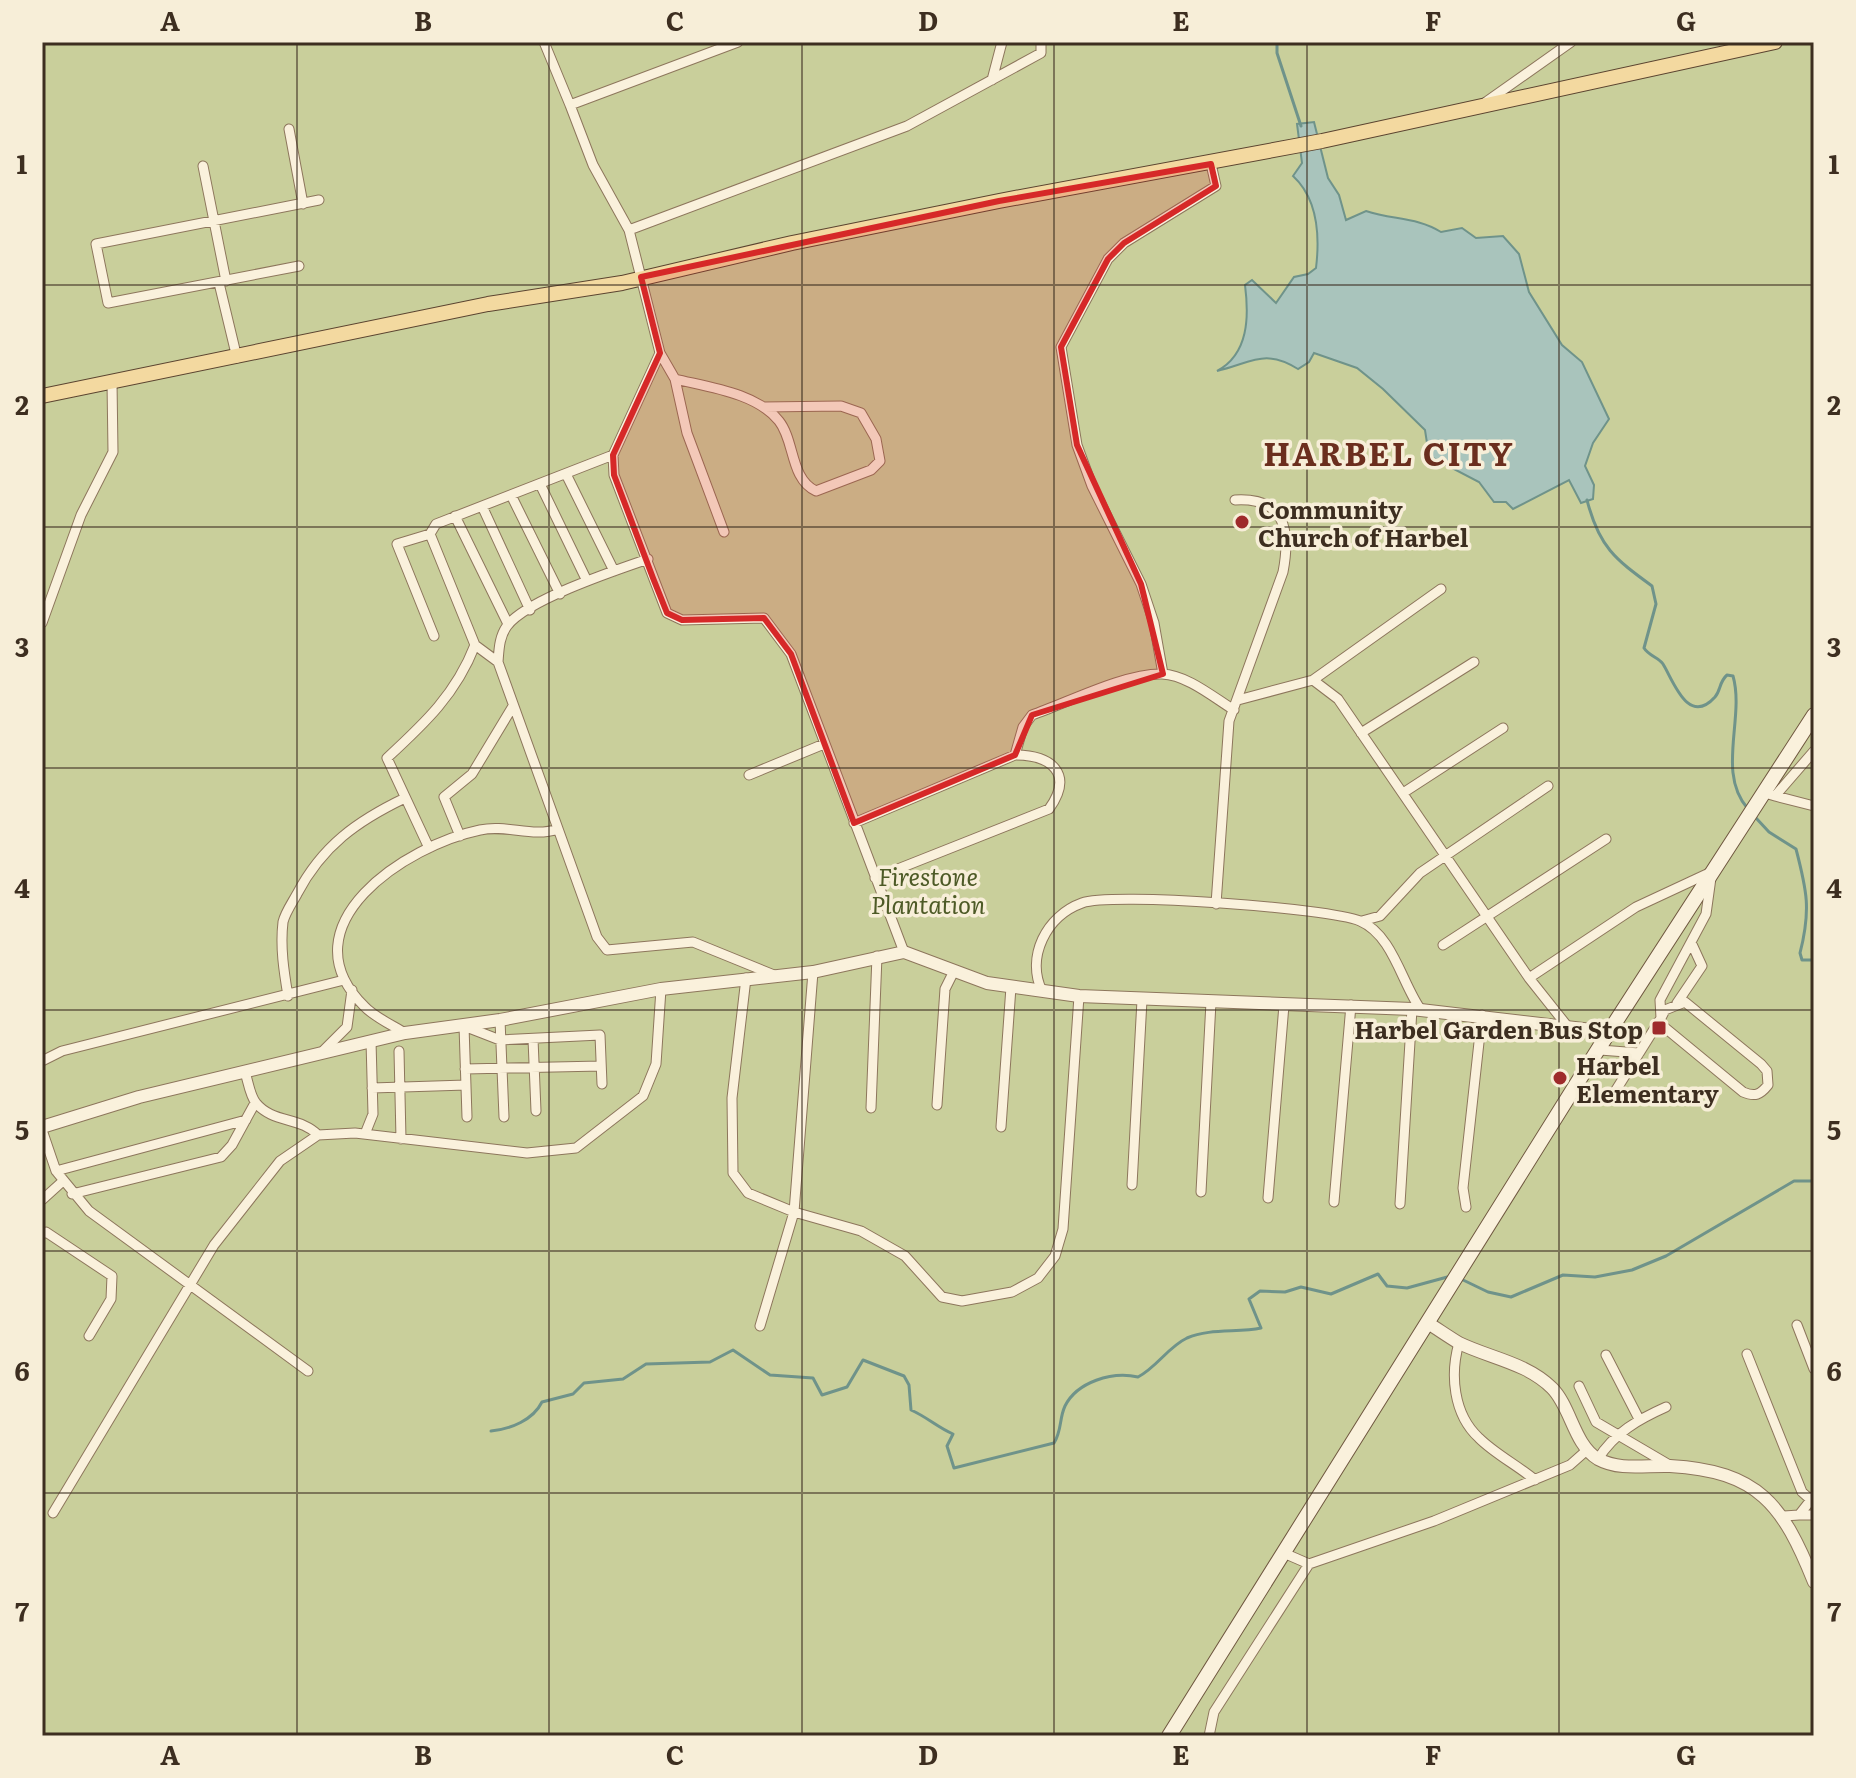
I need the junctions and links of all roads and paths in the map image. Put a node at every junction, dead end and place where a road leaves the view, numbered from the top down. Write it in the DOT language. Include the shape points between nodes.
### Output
graph roads {
  1 [pos="544,42"];
  2 [pos="738,42"];
  3 [pos="1002,42"];
  4 [pos="1041,42"];
  5 [pos="1571,42"];
  6 [pos="1775,42"];
  7 [pos="992,80"];
  8 [pos="570,105"];
  9 [pos="1475,109"];
  10 [pos="289,129"];
  11 [pos="1211,164"];
  12 [pos="203,166"];
  13 [pos="319,200"];
  14 [pos="303,204"];
  15 [pos="214,221"];
  16 [pos="629,230"];
  17 [pos="299,266"];
  18 [pos="641,277"];
  19 [pos="223,282"];
  20 [pos="660,353"];
  21 [pos="237,358"];
  22 [pos="675,379"];
  23 [pos="112,382"];
  24 [pos="42,396"];
  25 [pos="764,407"];
  26 [pos="613,455"];
  27 [pos="566,474"];
  28 [pos="540,484"];
  29 [pos="511,495"];
  30 [pos="1235,500"];
  31 [pos="482,506"];
  32 [pos="455,516"];
  33 [pos="724,532"];
  34 [pos="430,534"];
  35 [pos="648,559"];
  36 [pos="614,571"];
  37 [pos="587,581"];
  38 [pos="1441,589"];
  39 [pos="560,594"];
  40 [pos="530,610"];
  41 [pos="42,623"];
  42 [pos="508,624"];
  43 [pos="434,636"];
  44 [pos="475,645"];
  45 [pos="498,662"];
  46 [pos="1474,662"];
  47 [pos="1163,674"];
  48 [pos="1313,680"];
  49 [pos="1236,705"];
  50 [pos="513,706"];
  51 [pos="1814,715"];
  52 [pos="1503,728"];
  53 [pos="1361,733"];
  54 [pos="824,744"];
  55 [pos="1814,751"];
  56 [pos="1015,755"];
  57 [pos="749,775"];
  58 [pos="1548,786"];
  59 [pos="1403,793"];
  60 [pos="1768,795"];
  61 [pos="405,798"];
  62 [pos="1814,806"];
  63 [pos="854,823"];
  64 [pos="558,829"];
  65 [pos="460,836"];
  66 [pos="1606,839"];
  67 [pos="429,848"];
  68 [pos="1445,855"];
  69 [pos="1713,871"];
  70 [pos="875,878"];
  71 [pos="1216,904"];
  72 [pos="1488,917"];
  73 [pos="1362,921"];
  74 [pos="1691,942"];
  75 [pos="1443,945"];
  76 [pos="904,952"];
  77 [pos="877,956"];
  78 [pos="954,971"];
  79 [pos="813,972"];
  80 [pos="774,975"];
  81 [pos="746,978"];
  82 [pos="1529,978"];
  83 [pos="344,980"];
  84 [pos="1011,987"];
  85 [pos="661,989"];
  86 [pos="352,990"];
  87 [pos="1042,991"];
  88 [pos="288,996"];
  89 [pos="1079,996"];
  90 [pos="1142,1000"];
  91 [pos="1211,1002"];
  92 [pos="1677,1003"];
  93 [pos="1284,1005"];
  94 [pos="1351,1005"];
  95 [pos="1416,1010"];
  96 [pos="1482,1015"];
  97 [pos="500,1020"];
  98 [pos="1660,1020"];
  99 [pos="464,1026"];
  100 [pos="1568,1027"];
  101 [pos="1609,1032"];
  102 [pos="405,1033"];
  103 [pos="533,1039"];
  104 [pos="500,1040"];
  105 [pos="371,1041"];
  106 [pos="324,1050"];
  107 [pos="1600,1050"];
  108 [pos="399,1051"];
  109 [pos="1639,1053"];
  110 [pos="42,1061"];
  111 [pos="601,1066"];
  112 [pos="534,1068"];
  113 [pos="465,1069"];
  114 [pos="502,1069"];
  115 [pos="245,1072"];
  116 [pos="602,1084"];
  117 [pos="466,1085"];
  118 [pos="402,1087"];
  119 [pos="372,1088"];
  120 [pos="1611,1098"];
  121 [pos="255,1103"];
  122 [pos="937,1105"];
  123 [pos="871,1108"];
  124 [pos="536,1111"];
  125 [pos="467,1117"];
  126 [pos="504,1117"];
  127 [pos="246,1120"];
  128 [pos="1001,1127"];
  129 [pos="42,1128"];
  130 [pos="365,1134"];
  131 [pos="318,1135"];
  132 [pos="401,1139"];
  133 [pos="56,1171"];
  134 [pos="63,1181"];
  135 [pos="1132,1185"];
  136 [pos="1201,1192"];
  137 [pos="72,1194"];
  138 [pos="1268,1198"];
  139 [pos="42,1200"];
  140 [pos="1334,1202"];
  141 [pos="1400,1204"];
  142 [pos="1466,1207"];
  143 [pos="794,1212"];
  144 [pos="42,1234"];
  145 [pos="190,1283"];
  146 [pos="1428,1323"];
  147 [pos="1797,1325"];
  148 [pos="760,1326"];
  149 [pos="89,1336"];
  150 [pos="1459,1343"];
  151 [pos="1747,1354"];
  152 [pos="1606,1355"];
  153 [pos="1814,1369"];
  154 [pos="308,1371"];
  155 [pos="1579,1386"];
  156 [pos="1666,1407"];
  157 [pos="1639,1419"];
  158 [pos="1617,1436"];
  159 [pos="1587,1450"];
  160 [pos="1598,1459"];
  161 [pos="1671,1466"];
  162 [pos="1535,1480"];
  163 [pos="1813,1498"];
  164 [pos="53,1513"];
  165 [pos="1799,1515"];
  166 [pos="1814,1515"];
  167 [pos="1784,1516"];
  168 [pos="1286,1554"];
  169 [pos="1309,1564"];
  170 [pos="1814,1582"];
  171 [pos="1169,1736"];
  172 [pos="1209,1736"];
  1 -- 8 [label="street"];
  2 -- 8 [label="street"];
  3 -- 7 [label="street"];
  4 -- 7 [label="street" via="1041,53"];
  5 -- 9 [label="street"];
  6 -- 9 [label="main road"];
  7 -- 16 [label="street" via="907,126"];
  8 -- 16 [label="street" via="593,165"];
  9 -- 11 [label="main road"];
  10 -- 14 [label="street"];
  11 -- 18 [label="main road" via="999,201"];
  11 -- 47 [label="street" via="1216,186 1124,243 1108,259 1061,347 1077,445 1141,584"];
  12 -- 15 [label="street"];
  13 -- 14 [label="street"];
  14 -- 15 [label="street"];
  15 -- 19 [label="street"];
  15 -- 19 [label="street" via="96,244 108,303"];
  16 -- 18 [label="street"];
  17 -- 19 [label="street"];
  18 -- 20 [label="street"];
  18 -- 21 [label="main road"];
  19 -- 21 [label="street"];
  20 -- 22 [label="street"];
  20 -- 26 [label="street"];
  21 -- 23 [label="main road"];
  22 -- 25 [label="street"];
  22 -- 33 [label="street" via="687,433"];
  23 -- 24 [label="main road"];
  23 -- 41 [label="street" via="113,452 81,515"];
  25 -- 25 [label="street" via="780,423 807,487 816,491 871,470 880,461 876,439 861,413 841,406"];
  26 -- 27 [label="street"];
  26 -- 35 [label="street" via="614,475"];
  27 -- 28 [label="street"];
  27 -- 36 [label="street"];
  28 -- 29 [label="street"];
  28 -- 37 [label="street"];
  29 -- 31 [label="street"];
  29 -- 39 [label="street"];
  30 -- 49 [label="street" via="1253,499 1276,511 1288,548"];
  31 -- 32 [label="street"];
  31 -- 40 [label="street"];
  32 -- 34 [label="street" via="436,524"];
  32 -- 42 [label="street"];
  34 -- 43 [label="street" via="397,544"];
  34 -- 44 [label="street"];
  35 -- 36 [label="street"];
  35 -- 54 [label="street" via="667,613 682,620 764,618 791,654"];
  36 -- 37 [label="street"];
  37 -- 39 [label="street"];
  38 -- 48 [label="street"];
  39 -- 40 [label="street"];
  40 -- 42 [label="street"];
  42 -- 45 [label="street"];
  44 -- 45 [label="street"];
  44 -- 61 [label="street" via="462,678 387,758"];
  45 -- 50 [label="street"];
  46 -- 53 [label="street"];
  47 -- 49 [label="street"];
  47 -- 56 [label="street" via="1032,715"];
  48 -- 49 [label="street"];
  48 -- 53 [label="street" via="1338,699"];
  49 -- 71 [label="street" via="1229,721"];
  50 -- 64 [label="street"];
  50 -- 65 [label="street" via="472,774 444,797"];
  51 -- 60 [label="main road"];
  52 -- 59 [label="street"];
  53 -- 59 [label="street"];
  54 -- 57 [label="street"];
  54 -- 63 [label="street"];
  55 -- 60 [label="street"];
  56 -- 63 [label="street"];
  56 -- 70 [label="street" via="1034,755 1056,768 1061,782 1049,809"];
  58 -- 68 [label="street"];
  59 -- 68 [label="street"];
  60 -- 62 [label="street"];
  60 -- 69 [label="main road"];
  61 -- 67 [label="street"];
  61 -- 88 [label="street" via="362,818 334,842 301,886 284,919 282,959"];
  63 -- 70 [label="street"];
  64 -- 65 [label="street" via="542,835 482,829"];
  64 -- 80 [label="street" via="597,937 607,950 693,942"];
  65 -- 67 [label="street"];
  66 -- 72 [label="street"];
  67 -- 83 [label="street" via="372,882 349,911 340,932"];
  68 -- 72 [label="street"];
  68 -- 73 [label="street" via="1380,916"];
  69 -- 74 [label="street" via="1706,914"];
  69 -- 82 [label="street" via="1636,907"];
  69 -- 101 [label="main road"];
  70 -- 76 [label="street"];
  71 -- 73 [label="street" via="1328,912"];
  71 -- 87 [label="street" via="1104,900 1066,910 1049,926 1037,951 1035,976"];
  72 -- 75 [label="street"];
  72 -- 82 [label="street"];
  73 -- 95 [label="street" via="1388,949"];
  74 -- 92 [label="street" via="1702,966"];
  74 -- 98 [label="street" via="1660,1000"];
  76 -- 77 [label="street"];
  76 -- 78 [label="street"];
  77 -- 79 [label="street"];
  77 -- 123 [label="street"];
  78 -- 84 [label="street"];
  78 -- 122 [label="street" via="945,989"];
  79 -- 80 [label="street"];
  79 -- 143 [label="street"];
  80 -- 81 [label="street"];
  81 -- 85 [label="street"];
  81 -- 143 [label="street" via="732,1098 733,1173 748,1193"];
  82 -- 100 [label="street"];
  83 -- 86 [label="street"];
  83 -- 88 [label="street"];
  84 -- 87 [label="street"];
  84 -- 128 [label="street"];
  85 -- 97 [label="street"];
  85 -- 132 [label="street" via="656,1064 643,1096 576,1148 527,1153"];
  86 -- 102 [label="street" via="365,1008"];
  86 -- 106 [label="street" via="347,1027"];
  87 -- 89 [label="street"];
  88 -- 110 [label="street" via="62,1051"];
  89 -- 90 [label="street"];
  89 -- 143 [label="street" via="1063,1229 1055,1256 1038,1278 1012,1292 962,1301 942,1297 905,1256 861,1231"];
  90 -- 91 [label="street"];
  90 -- 135 [label="street"];
  91 -- 93 [label="street"];
  91 -- 136 [label="street"];
  92 -- 98 [label="street"];
  92 -- 98 [label="street" via="1685,1002 1767,1071 1768,1085 1762,1093 1743,1092"];
  93 -- 94 [label="street"];
  93 -- 138 [label="street"];
  94 -- 95 [label="street"];
  94 -- 140 [label="street"];
  95 -- 96 [label="street"];
  95 -- 141 [label="street"];
  96 -- 100 [label="street"];
  96 -- 142 [label="street" via="1463,1188"];
  97 -- 99 [label="street"];
  97 -- 104 [label="street"];
  98 -- 109 [label="street"];
  99 -- 102 [label="street"];
  99 -- 104 [label="street"];
  99 -- 113 [label="street"];
  100 -- 101 [label="street"];
  101 -- 107 [label="main road"];
  102 -- 105 [label="street"];
  103 -- 104 [label="street"];
  103 -- 111 [label="street" via="600,1035"];
  103 -- 112 [label="street"];
  104 -- 114 [label="street"];
  105 -- 106 [label="street"];
  105 -- 119 [label="street"];
  106 -- 115 [label="street"];
  107 -- 109 [label="street"];
  107 -- 146 [label="main road"];
  108 -- 118 [label="street"];
  109 -- 120 [label="street"];
  111 -- 112 [label="street"];
  111 -- 116 [label="street"];
  112 -- 114 [label="street"];
  112 -- 124 [label="street"];
  113 -- 114 [label="street"];
  113 -- 117 [label="street"];
  114 -- 126 [label="street"];
  115 -- 121 [label="street"];
  115 -- 129 [label="street" via="139,1097"];
  117 -- 118 [label="street"];
  117 -- 125 [label="street"];
  118 -- 119 [label="street"];
  118 -- 132 [label="street"];
  119 -- 130 [label="street" via="373,1114"];
  121 -- 127 [label="street"];
  121 -- 131 [label="street" via="277,1118 309,1125"];
  127 -- 133 [label="street"];
  127 -- 137 [label="street" via="221,1157"];
  129 -- 133 [label="street"];
  130 -- 131 [label="street"];
  130 -- 132 [label="street"];
  131 -- 145 [label="street" via="280,1161"];
  133 -- 134 [label="street"];
  134 -- 137 [label="street"];
  134 -- 139 [label="street"];
  137 -- 145 [label="street"];
  143 -- 148 [label="street"];
  144 -- 149 [label="street" via="112,1276 111,1299"];
  145 -- 154 [label="street"];
  145 -- 164 [label="street"];
  146 -- 150 [label="street"];
  146 -- 168 [label="main road"];
  147 -- 153 [label="street"];
  150 -- 159 [label="street" via="1535,1374 1553,1389"];
  150 -- 162 [label="street" via="1453,1384 1477,1437"];
  151 -- 163 [label="street" via="1802,1492"];
  152 -- 157 [label="street"];
  155 -- 158 [label="street" via="1596,1422"];
  156 -- 157 [label="street"];
  157 -- 158 [label="street"];
  158 -- 160 [label="street"];
  158 -- 161 [label="street"];
  159 -- 160 [label="street"];
  159 -- 162 [label="street" via="1570,1465"];
  160 -- 161 [label="street" via="1620,1467"];
  161 -- 167 [label="street" via="1733,1478 1764,1496"];
  162 -- 169 [label="street"];
  163 -- 165 [label="street"];
  165 -- 166 [label="street"];
  165 -- 167 [label="street"];
  167 -- 170 [label="street"];
  168 -- 169 [label="street"];
  168 -- 171 [label="main road"];
  169 -- 172 [label="street" via="1214,1712"];
}
